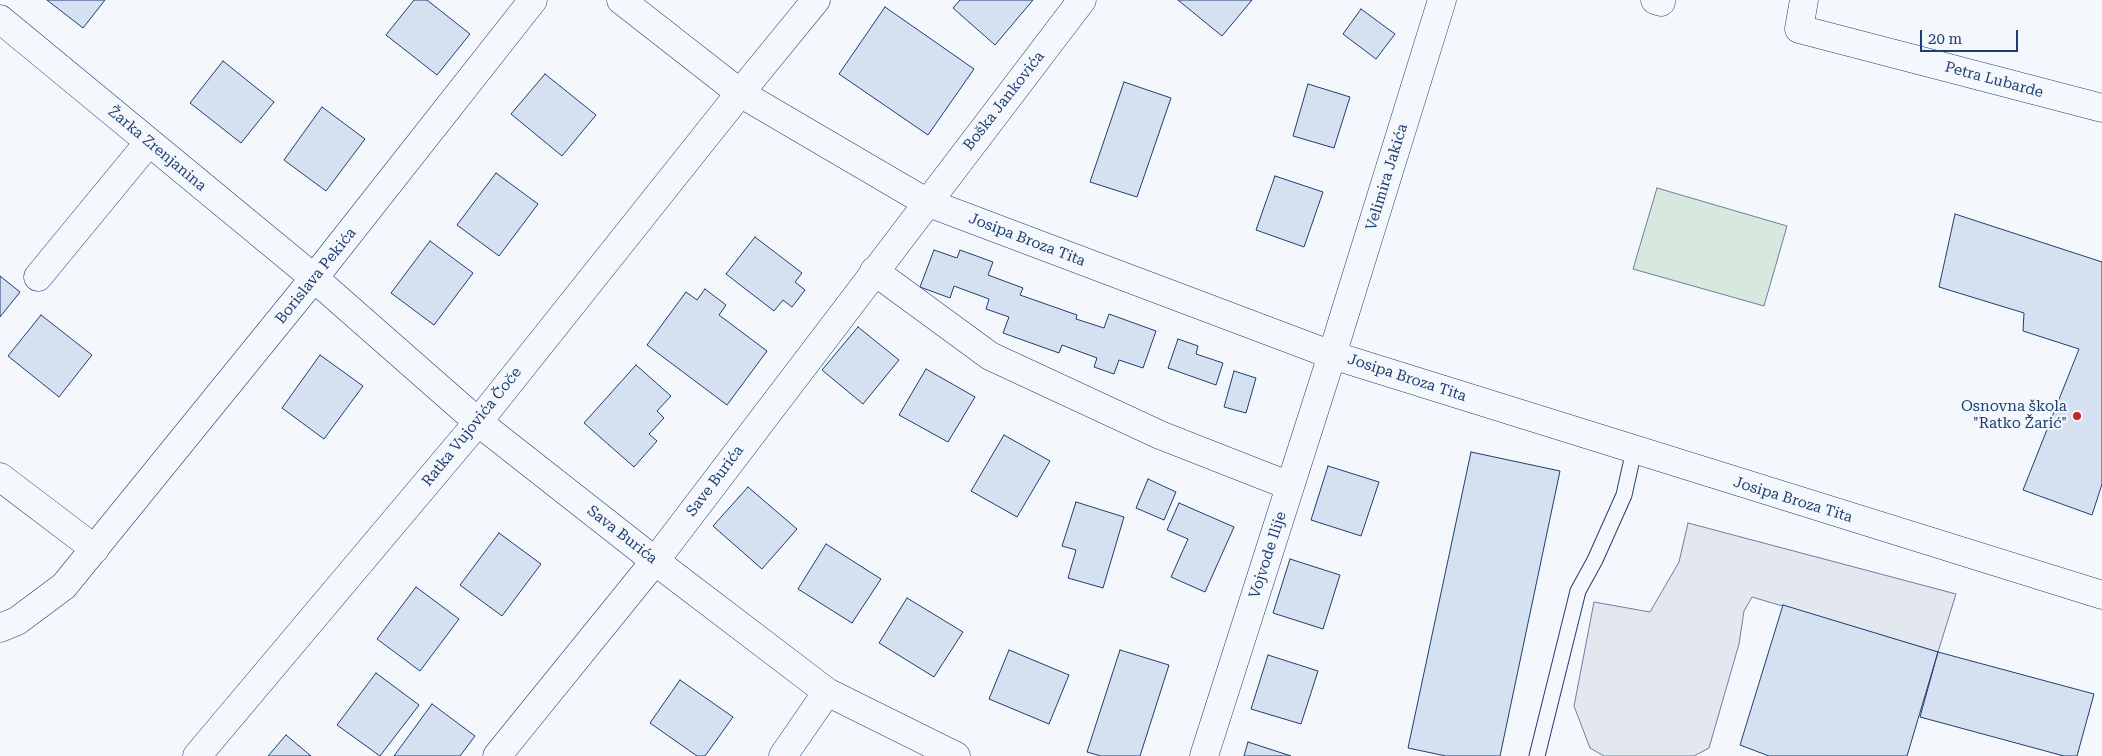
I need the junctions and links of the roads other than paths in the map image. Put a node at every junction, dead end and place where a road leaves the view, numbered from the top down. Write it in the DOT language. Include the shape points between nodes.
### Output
graph roads {
  1 [pos="534,0"];
  2 [pos="621,0"];
  3 [pos="816,0"];
  4 [pos="1082,0"];
  5 [pos="1442,0"];
  6 [pos="1804,0"];
  7 [pos="2,26"];
  8 [pos="740,92"];
  9 [pos="2102,108"];
  10 [pos="149,142"];
  11 [pos="926,202"];
  12 [pos="874,272"];
  13 [pos="38,277"];
  14 [pos="314,278"];
  15 [pos="1332,355"];
  16 [pos="478,422"];
  17 [pos="1634,450"];
  18 [pos="0,477"];
  19 [pos="1290,486"];
  20 [pos="94,549"];
  21 [pos="655,561"];
  22 [pos="2102,595"];
  23 [pos="0,628"];
  24 [pos="827,692"];
  25 [pos="197,756"];
  26 [pos="497,756"];
  27 [pos="783,756"];
  28 [pos="956,756"];
  29 [pos="1204,756"];
  30 [pos="1537,756"];
  1 -- 14 [label="street, Borislava Pekića"];
  2 -- 8 [label="street, Josipa Broza Tita"];
  3 -- 8 [label="street, Ratka Vujovića Čoče"];
  4 -- 11 [label="street, Boška Jankovića"];
  5 -- 15 [label="street, Velimira Jakića"];
  6 -- 9 [label="street, Petra Lubarde" via="1799,29"];
  7 -- 10 [label="street, Žarka Zrenjanina"];
  8 -- 11 [label="street, Josipa Broza Tita"];
  8 -- 16 [label="street, Ratka Vujovića Čoče"];
  10 -- 13 [label="street"];
  10 -- 14 [label="street, Žarka Zrenjanina"];
  11 -- 12 [label="street, Save Burića"];
  11 -- 15 [label="street, Josipa Broza Tita"];
  12 -- 19 [label="street" via="990,356 1160,435"];
  12 -- 21 [label="street, Save Burića"];
  14 -- 16 [label="street, Sava Burića"];
  14 -- 20 [label="street, Borislava Pekića"];
  15 -- 17 [label="street, Josipa Broza Tita"];
  15 -- 19 [label="street, Vojvode Ilije"];
  16 -- 21 [label="street, Sava Burića"];
  16 -- 25 [label="street, Ratka Vujovića Čoče"];
  17 -- 22 [label="street, Josipa Broza Tita"];
  17 -- 30 [label="lane" via="1624,495 1578,591"];
  18 -- 20 [label="street"];
  19 -- 29 [label="street, Vojvode Ilije"];
  20 -- 23 [label="street, Borislava Pekića" via="64,586 18,621"];
  21 -- 24 [label="street, Sava Burića"];
  21 -- 26 [label="street, Save Burića"];
  24 -- 27 [label="street"];
  24 -- 28 [label="street, Sava Burića"];
}
